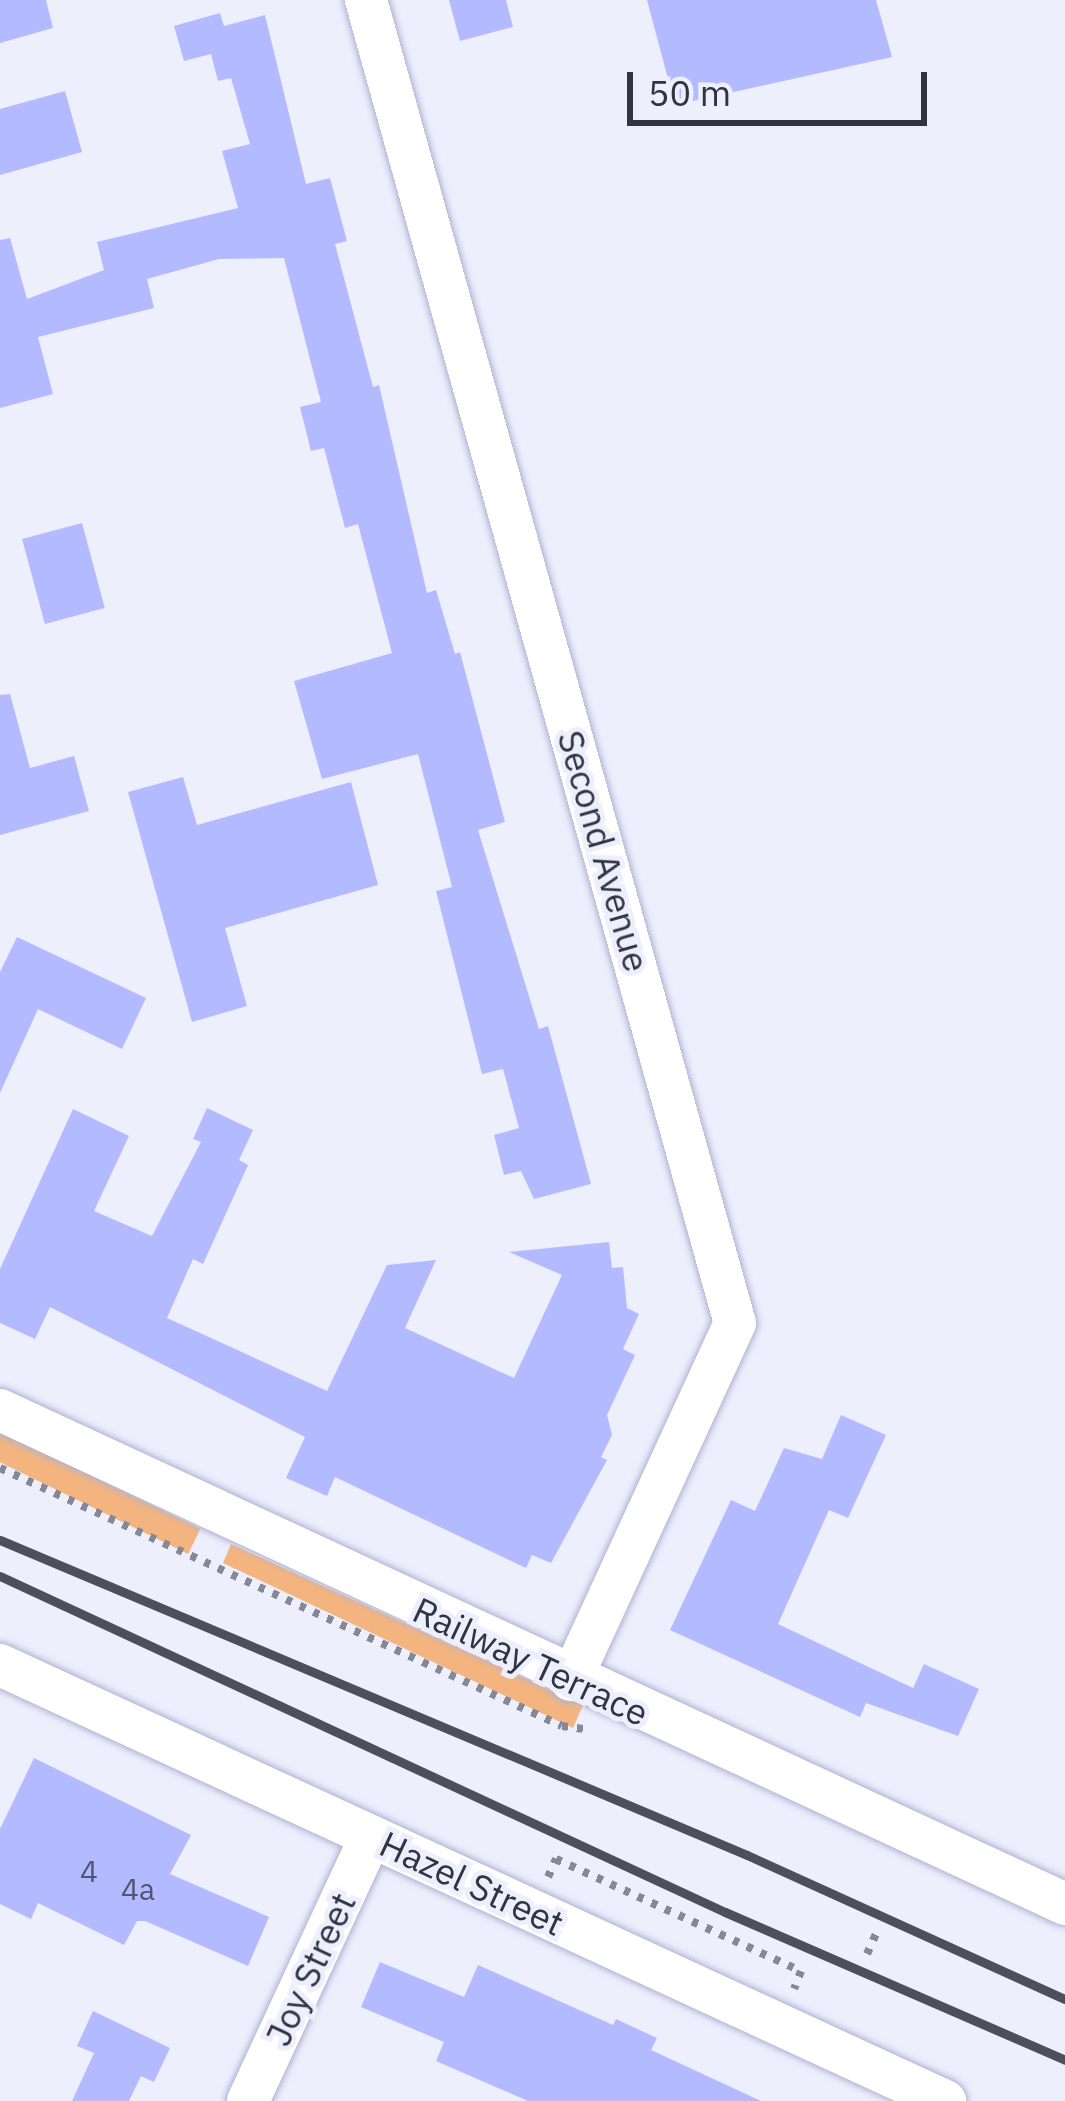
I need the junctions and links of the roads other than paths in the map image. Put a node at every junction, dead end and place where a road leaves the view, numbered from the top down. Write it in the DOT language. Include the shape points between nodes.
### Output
graph roads {
  1 [pos="366,0"];
  2 [pos="0,1410"];
  3 [pos="0,1665"];
  4 [pos="572,1680"];
  5 [pos="371,1836"];
  6 [pos="1065,1904"];
  7 [pos="248,2101"];
  8 [pos="945,2101"];
  1 -- 4 [label="street, Second Avenue" via="734,1323"];
  2 -- 4 [label="street, Railway Terrace"];
  3 -- 5 [label="street, Hazel Street"];
  4 -- 6 [label="street, Railway Terrace"];
  5 -- 7 [label="street, Joy Street"];
  5 -- 8 [label="street, Hazel Street"];
}
